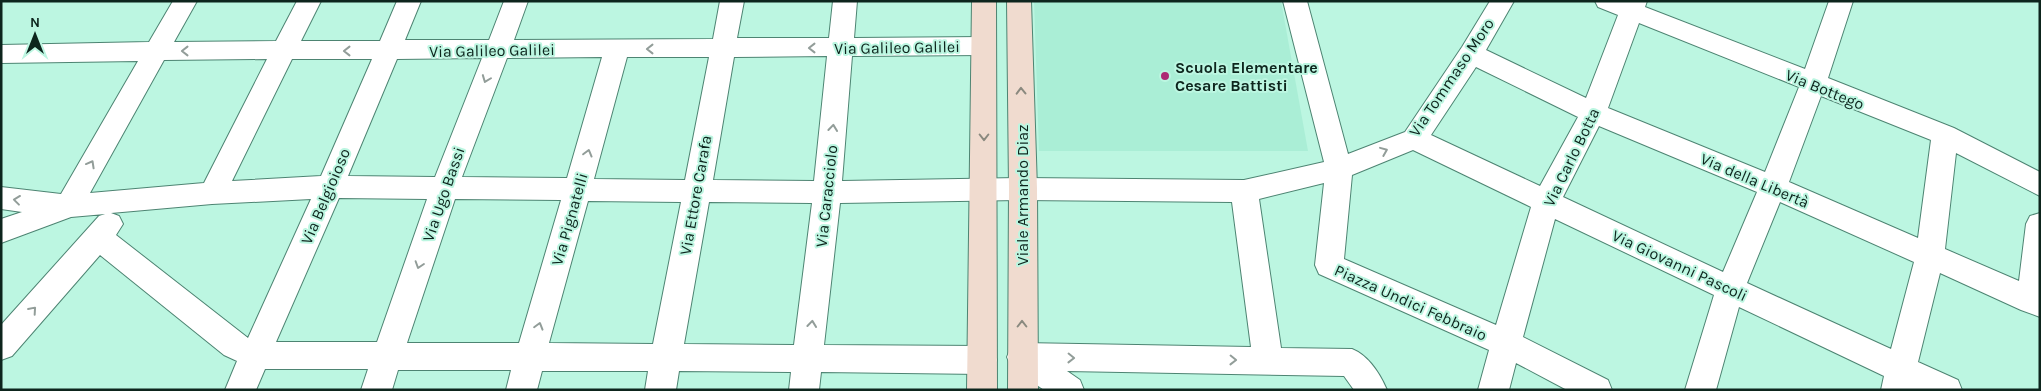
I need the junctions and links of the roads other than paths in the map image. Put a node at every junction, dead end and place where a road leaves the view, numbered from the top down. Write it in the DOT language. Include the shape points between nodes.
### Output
graph roads {
  1 [pos="185,1"];
  2 [pos="309,1"];
  3 [pos="409,1"];
  4 [pos="516,1"];
  5 [pos="732,1"];
  6 [pos="845,1"];
  7 [pos="984,1"];
  8 [pos="1019,1"];
  9 [pos="1295,1"];
  10 [pos="1502,1"];
  11 [pos="1607,1"];
  12 [pos="1841,1"];
  13 [pos="1634,6"];
  14 [pos="984,46"];
  15 [pos="841,48"];
  16 [pos="617,49"];
  17 [pos="722,49"];
  18 [pos="497,50"];
  19 [pos="156,51"];
  20 [pos="283,51"];
  21 [pos="387,51"];
  22 [pos="1,54"];
  23 [pos="1471,54"];
  24 [pos="1813,84"];
  25 [pos="1593,113"];
  26 [pos="1945,135"];
  27 [pos="1414,139"];
  28 [pos="1339,169"];
  29 [pos="2040,185"];
  30 [pos="330,187"];
  31 [pos="1773,187"];
  32 [pos="579,188"];
  33 [pos="1023,189"];
  34 [pos="444,190"];
  35 [pos="696,190"];
  36 [pos="984,190"];
  37 [pos="1244,191"];
  38 [pos="827,192"];
  39 [pos="212,193"];
  40 [pos="1,198"];
  41 [pos="130,200"];
  42 [pos="1546,202"];
  43 [pos="68,206"];
  44 [pos="2040,224"];
  45 [pos="1,231"];
  46 [pos="98,237"];
  47 [pos="1930,257"];
  48 [pos="1730,289"];
  49 [pos="2036,302"];
  50 [pos="1508,344"];
  51 [pos="1,347"];
  52 [pos="255,355"];
  53 [pos="389,356"];
  54 [pos="530,356"];
  55 [pos="1022,357"];
  56 [pos="666,358"];
  57 [pos="808,359"];
  58 [pos="982,360"];
  59 [pos="1268,361"];
  60 [pos="1898,379"];
  61 [pos="240,390"];
  62 [pos="376,390"];
  63 [pos="521,390"];
  64 [pos="660,390"];
  65 [pos="804,390"];
  66 [pos="982,390"];
  67 [pos="1023,390"];
  68 [pos="1069,390"];
  69 [pos="1372,390"];
  70 [pos="1493,390"];
  71 [pos="1597,390"];
  72 [pos="1700,390"];
  73 [pos="1947,390"];
  1 -- 19 [label="street"];
  2 -- 20 [label="street"];
  3 -- 21 [label="street, Via Belgioioso"];
  4 -- 18 [label="street, Via Ugo Bassi"];
  5 -- 17 [label="street, Via Ettore Carafa"];
  6 -- 15 [label="street, Via Caracciolo"];
  7 -- 14 [label="main road"];
  33 -- 8 [label="main road, Viale Armando Diaz, one-way"];
  9 -- 28 [label="street"];
  10 -- 23 [label="street, Via Tommaso Moro"];
  11 -- 13 [label="street, Via Bottego"];
  12 -- 24 [label="street"];
  13 -- 24 [label="street, Via Bottego"];
  13 -- 25 [label="street, Via Carlo Botta"];
  14 -- 15 [label="street, Via Galileo Galilei"];
  14 -- 36 [label="main road, one-way"];
  15 -- 17 [label="street, Via Galileo Galilei, one-way"];
  38 -- 15 [label="street, Via Caracciolo, one-way"];
  17 -- 16 [label="street, Via Galileo Galilei, one-way"];
  16 -- 18 [label="street, Via Galileo Galilei"];
  32 -- 16 [label="street, Via Pignatelli, one-way"];
  17 -- 35 [label="street, Via Ettore Carafa"];
  18 -- 21 [label="street, Via Galileo Galilei"];
  18 -- 34 [label="street, Via Ugo Bassi, one-way"];
  20 -- 19 [label="street, Via Galileo Galilei, one-way"];
  19 -- 22 [label="street, Via Galileo Galilei"];
  43 -- 19 [label="street, one-way"];
  21 -- 20 [label="street, Via Galileo Galilei, one-way"];
  20 -- 39 [label="street"];
  21 -- 30 [label="street, Via Belgioioso"];
  23 -- 25 [label="street, Via della Libertà"];
  23 -- 27 [label="street, Via Tommaso Moro"];
  24 -- 26 [label="street, Via Bottego"];
  24 -- 31 [label="street"];
  25 -- 31 [label="street, Via della Libertà"];
  25 -- 42 [label="street, Via Carlo Botta"];
  26 -- 29 [label="street, Via Bottego"];
  26 -- 47 [label="street"];
  28 -- 27 [label="street, Via Tommaso Moro, one-way"];
  27 -- 42 [label="street, Via Giovanni Pascoli"];
  28 -- 37 [label="street"];
  28 -- 50 [label="street, Piazza Undici Febbraio" via="1329,265"];
  30 -- 34 [label="street"];
  30 -- 39 [label="street"];
  30 -- 52 [label="street, Via Belgioioso"];
  31 -- 47 [label="street, Via della Libertà"];
  31 -- 48 [label="street"];
  32 -- 34 [label="street"];
  32 -- 35 [label="street"];
  54 -- 32 [label="street, Via Pignatelli, one-way"];
  33 -- 36 [label="street"];
  33 -- 37 [label="street"];
  55 -- 33 [label="main road, Viale Armando Diaz, one-way"];
  34 -- 53 [label="street, Via Ugo Bassi, one-way"];
  35 -- 38 [label="street"];
  35 -- 56 [label="street, Via Ettore Carafa"];
  36 -- 38 [label="street"];
  36 -- 58 [label="main road"];
  37 -- 59 [label="street"];
  57 -- 38 [label="street, Via Caracciolo, one-way"];
  39 -- 41 [label="street"];
  43 -- 40 [label="street, one-way"];
  41 -- 43 [label="street"];
  41 -- 46 [label="street"];
  42 -- 48 [label="street, Via Giovanni Pascoli"];
  42 -- 50 [label="street, Via Carlo Botta"];
  43 -- 45 [label="street"];
  44 -- 49 [label="street"];
  51 -- 46 [label="street, one-way"];
  46 -- 52 [label="street" via="236,346"];
  47 -- 49 [label="street, Via della Libertà"];
  47 -- 60 [label="street"];
  48 -- 60 [label="street, Via Giovanni Pascoli"];
  48 -- 72 [label="street"];
  50 -- 70 [label="street, Piazza Undici Febbraio"];
  50 -- 71 [label="street"];
  52 -- 53 [label="street"];
  52 -- 61 [label="street, Via Belgioioso"];
  53 -- 54 [label="street"];
  53 -- 62 [label="street, Via Ugo Bassi"];
  54 -- 56 [label="street"];
  54 -- 63 [label="street, Via Pignatelli"];
  55 -- 59 [label="street, one-way"];
  55 -- 67 [label="main road, Viale Armando Diaz"];
  55 -- 68 [label="street"];
  56 -- 57 [label="street"];
  56 -- 64 [label="street, Via Ettore Carafa"];
  57 -- 58 [label="street"];
  57 -- 65 [label="street, Via Caracciolo"];
  58 -- 66 [label="main road"];
  59 -- 69 [label="street" via="1352,363"];
  60 -- 73 [label="street, Via Giovanni Pascoli"];
}
